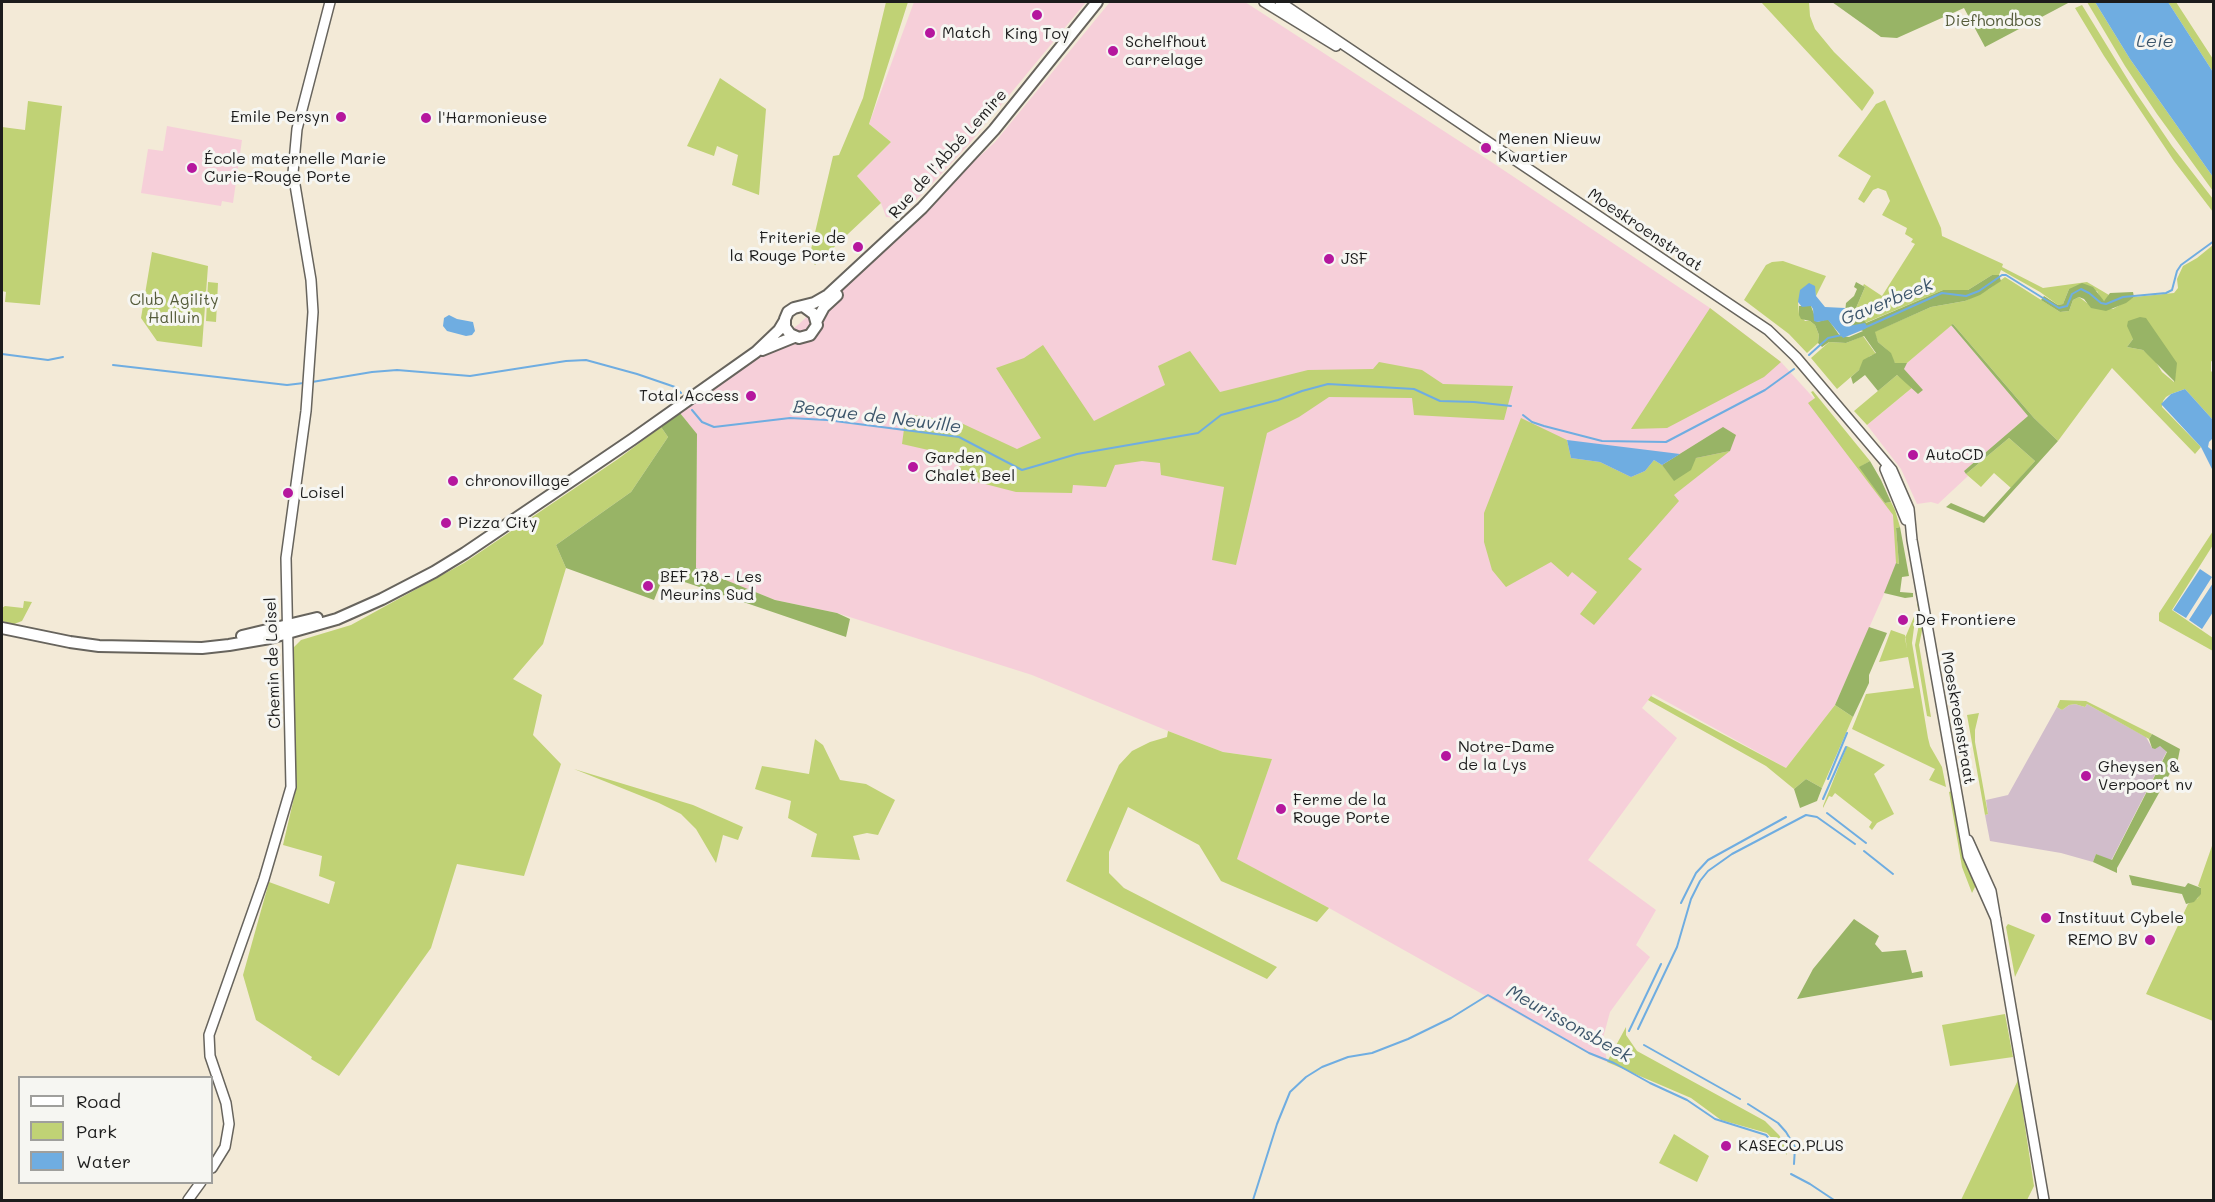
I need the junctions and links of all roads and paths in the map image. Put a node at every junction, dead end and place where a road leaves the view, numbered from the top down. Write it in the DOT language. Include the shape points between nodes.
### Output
graph roads {
  1 [pos="330,2"];
  2 [pos="1097,2"];
  3 [pos="1106,2"];
  4 [pos="1264,2"];
  5 [pos="1280,2"];
  6 [pos="1372,65"];
  7 [pos="803,306"];
  8 [pos="785,320"];
  9 [pos="817,320"];
  10 [pos="794,337"];
  11 [pos="756,352"];
  12 [pos="2,628"];
  13 [pos="287,630"];
  14 [pos="213,1166"];
  15 [pos="200,1184"];
  16 [pos="188,1200"];
  17 [pos="2044,1200"];
  1 -- 13 [label="main road, Chemin de Loisel" via="296,140 294,185 312,294 313,325 286,548"];
  2 -- 7 [label="main road, Rue de l'Abbé Lemire" via="994,130 922,208 831,292"];
  3 -- 9 [label="main road, Rue de l'Abbé Lemire" via="997,138 905,235 827,304"];
  4 -- 6 [label="main road, Moeskroenstraat"];
  5 -- 6 [label="main road, Moeskroenstraat"];
  6 -- 17 [label="main road, Moeskroenstraat" via="1768,330 1796,357 1874,450 1894,489 1912,540 1963,830 1984,871 1996,919"];
  7 -- 8 [label="main road, Rue de l'Abbé Lemire" via="790,310"];
  7 -- 9 [label="main road"];
  8 -- 10 [label="main road" via="786,329"];
  8 -- 11 [label="main road, Rue de l'Abbé Lemire"];
  9 -- 10 [label="main road, Rue de l'Abbé Lemire" via="810,335"];
  10 -- 11 [label="main road, Rue de l'Abbé Lemire"];
  11 -- 13 [label="main road, Rue de l'Abbé Lemire" via="419,573 342,610"];
  12 -- 13 [label="main road, Rue de l'Abbé Lemire" via="116,647 163,647"];
  13 -- 14 [label="main road, Chemin de Loisel" via="291,787 264,879 209,1035 210,1056 229,1124 225,1148"];
  15 -- 16 [label="main road"];
}
